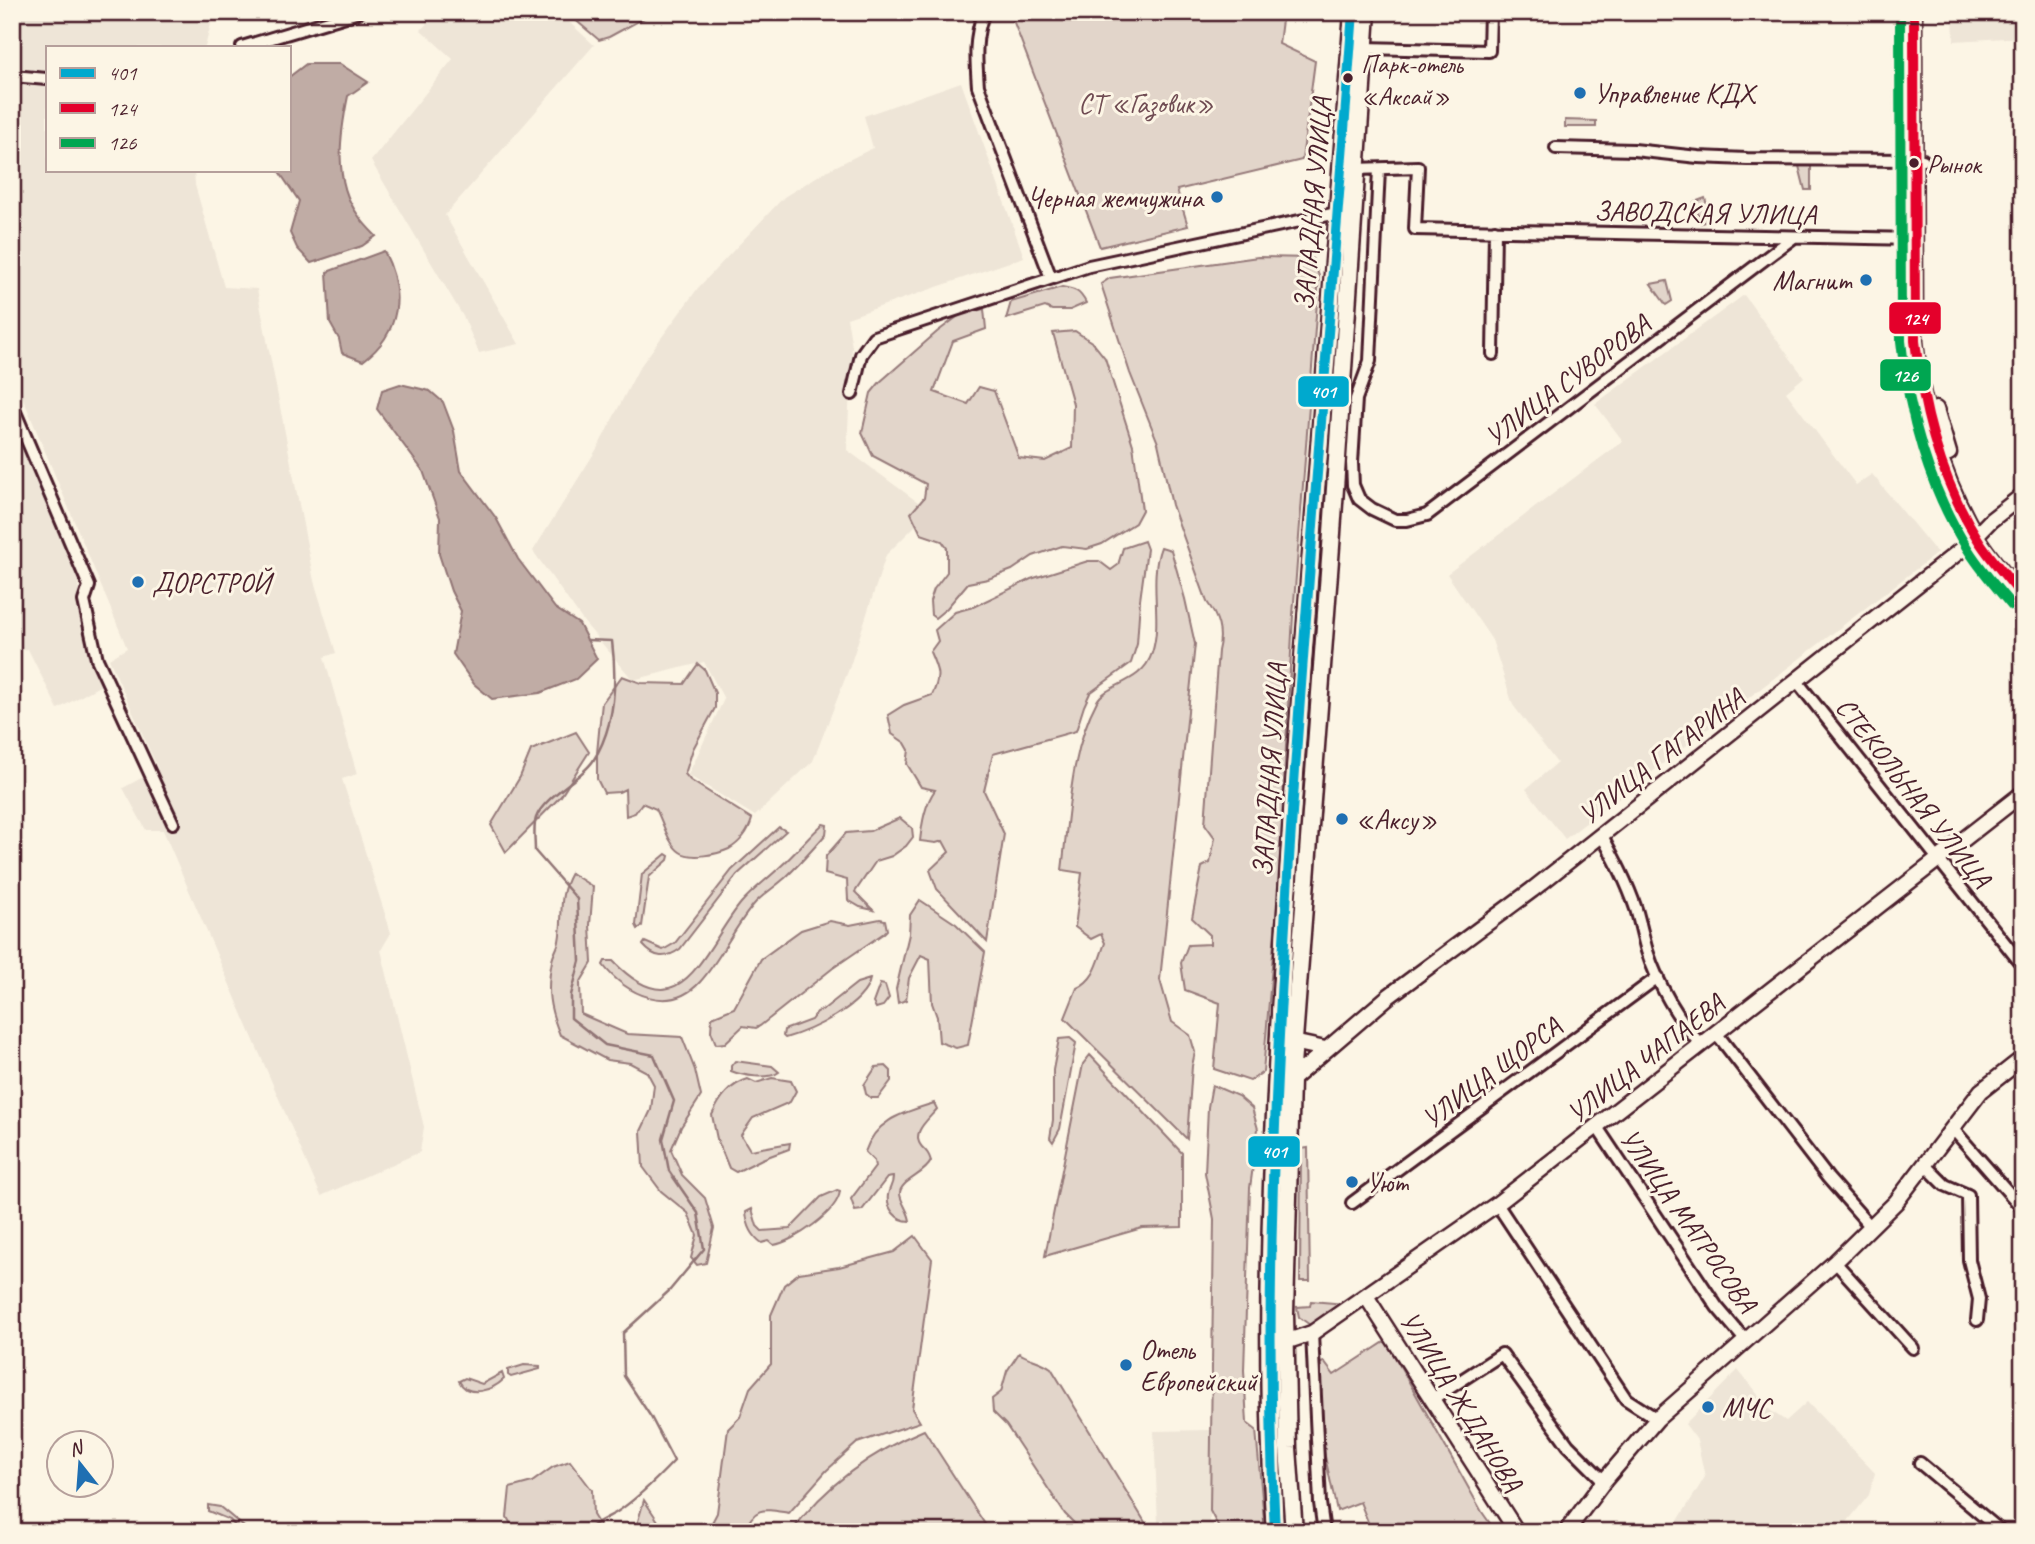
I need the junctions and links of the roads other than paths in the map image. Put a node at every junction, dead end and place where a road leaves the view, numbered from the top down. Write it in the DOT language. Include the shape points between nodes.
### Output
graph roads {
  1 [pos="359,12"];
  2 [pos="984,12"];
  3 [pos="1353,12"];
  4 [pos="1367,12"];
  5 [pos="1490,12"];
  6 [pos="1914,12"];
  7 [pos="1923,12"];
  8 [pos="245,46"];
  9 [pos="1364,48"];
  10 [pos="12,76"];
  11 [pos="46,79"];
  12 [pos="1556,148"];
  13 [pos="1919,160"];
  14 [pos="1356,169"];
  15 [pos="1380,169"];
  16 [pos="1337,213"];
  17 [pos="1494,230"];
  18 [pos="1794,237"];
  19 [pos="1915,239"];
  20 [pos="1051,278"];
  21 [pos="1493,354"];
  22 [pos="852,394"];
  23 [pos="12,405"];
  24 [pos="2023,495"];
  25 [pos="1979,533"];
  26 [pos="2023,585"];
  27 [pos="2023,597"];
  28 [pos="1796,680"];
  29 [pos="2023,793"];
  30 [pos="173,823"];
  31 [pos="1601,834"];
  32 [pos="1937,858"];
  33 [pos="2023,966"];
  34 [pos="1658,977"];
  35 [pos="1717,1034"];
  36 [pos="1293,1042"];
  37 [pos="1701,1045"];
  38 [pos="1325,1049"];
  39 [pos="2023,1058"];
  40 [pos="1291,1080"];
  41 [pos="1597,1127"];
  42 [pos="1952,1128"];
  43 [pos="1925,1164"];
  44 [pos="1352,1203"];
  45 [pos="1497,1204"];
  46 [pos="2023,1209"];
  47 [pos="1871,1227"];
  48 [pos="1835,1262"];
  49 [pos="1366,1296"];
  50 [pos="1977,1320"];
  51 [pos="1312,1333"];
  52 [pos="1745,1340"];
  53 [pos="1285,1342"];
  54 [pos="1913,1348"];
  55 [pos="1431,1401"];
  56 [pos="1657,1419"];
  57 [pos="1920,1463"];
  58 [pos="1604,1481"];
  59 [pos="1275,1532"];
  60 [pos="1294,1532"];
  61 [pos="1324,1532"];
  62 [pos="1517,1532"];
  63 [pos="1566,1532"];
  64 [pos="2001,1532"];
  1 -- 8 [label="street"];
  2 -- 20 [label="street" via="975,57 978,86"];
  3 -- 16 [label="main road, ЗАПАДНАЯ УЛИЦА"];
  4 -- 9 [label="main road, ЗАПАДНАЯ УЛИЦА"];
  5 -- 9 [label="street" via="1489,51"];
  6 -- 13 [label="main road"];
  7 -- 13 [label="main road"];
  9 -- 14 [label="main road, ЗАПАДНАЯ УЛИЦА"];
  10 -- 11 [label="street"];
  12 -- 13 [label="street" via="1747,159"];
  13 -- 19 [label="main road"];
  13 -- 25 [label="main road" via="1927,370 1947,449"];
  14 -- 15 [label="street, ЗАВОДСКАЯ УЛИЦА"];
  14 -- 36 [label="main road, ЗАПАДНАЯ УЛИЦА"];
  15 -- 17 [label="street, ЗАВОДСКАЯ УЛИЦА" via="1418,167 1415,229"];
  15 -- 18 [label="street, УЛИЦА СУВОРОВА" via="1370,361 1356,398 1352,463 1359,499 1395,520 1427,515"];
  16 -- 20 [label="street"];
  16 -- 59 [label="main road, ЗАПАДНАЯ УЛИЦА" via="1296,750 1273,1131 1268,1315"];
  17 -- 18 [label="street, ЗАВОДСКАЯ УЛИЦА"];
  17 -- 21 [label="street"];
  18 -- 19 [label="street, ЗАВОДСКАЯ УЛИЦА"];
  19 -- 25 [label="main road" via="1918,375 1938,451"];
  20 -- 22 [label="street" via="874,337 861,355"];
  23 -- 30 [label="street" via="89,586 84,601 97,659"];
  24 -- 25 [label="main road, УЛИЦА ГАГАРИНА"];
  25 -- 26 [label="main road"];
  25 -- 27 [label="main road"];
  25 -- 28 [label="main road, УЛИЦА ГАГАРИНА"];
  28 -- 31 [label="main road, УЛИЦА ГАГАРИНА"];
  28 -- 32 [label="street, СТЕКОЛЬНАЯ УЛИЦА"];
  29 -- 32 [label="main road, УЛИЦА ЧАПАЕВА"];
  31 -- 34 [label="street" via="1635,907"];
  31 -- 38 [label="main road, УЛИЦА ГАГАРИНА"];
  32 -- 33 [label="street, СТЕКОЛЬНАЯ УЛИЦА"];
  32 -- 35 [label="main road, УЛИЦА ЧАПАЕВА"];
  34 -- 37 [label="street"];
  34 -- 44 [label="street, УЛИЦА ЩОРСА"];
  35 -- 37 [label="main road, УЛИЦА ЧАПАЕВА"];
  35 -- 47 [label="street"];
  36 -- 38 [label="main road"];
  36 -- 40 [label="main road, ЗАПАДНАЯ УЛИЦА"];
  37 -- 41 [label="main road, УЛИЦА ЧАПАЕВА"];
  38 -- 40 [label="main road, УЛИЦА ГАГАРИНА"];
  39 -- 42 [label="main road" via="1981,1091"];
  40 -- 53 [label="main road, ЗАПАДНАЯ УЛИЦА"];
  41 -- 45 [label="main road, УЛИЦА ЧАПАЕВА"];
  41 -- 52 [label="street, УЛИЦА МАТРОСОВА" via="1717,1307"];
  42 -- 43 [label="main road"];
  42 -- 46 [label="street"];
  43 -- 47 [label="main road"];
  43 -- 50 [label="street" via="1945,1185 1968,1195 1969,1260 1979,1299"];
  45 -- 49 [label="main road, УЛИЦА ЧАПАЕВА"];
  45 -- 56 [label="street" via="1626,1399"];
  47 -- 48 [label="main road"];
  48 -- 52 [label="main road"];
  48 -- 54 [label="street"];
  49 -- 51 [label="main road, УЛИЦА ЧАПАЕВА"];
  49 -- 55 [label="main road, УЛИЦА ЖДАНОВА"];
  51 -- 53 [label="main road, УЛИЦА ЧАПАЕВА"];
  51 -- 61 [label="street"];
  52 -- 56 [label="main road"];
  53 -- 60 [label="main road, ЗАПАДНАЯ УЛИЦА"];
  55 -- 58 [label="street" via="1502,1354 1568,1445"];
  55 -- 62 [label="main road, УЛИЦА ЖДАНОВА"];
  56 -- 58 [label="main road"];
  57 -- 64 [label="street"];
  58 -- 63 [label="main road"];
}
